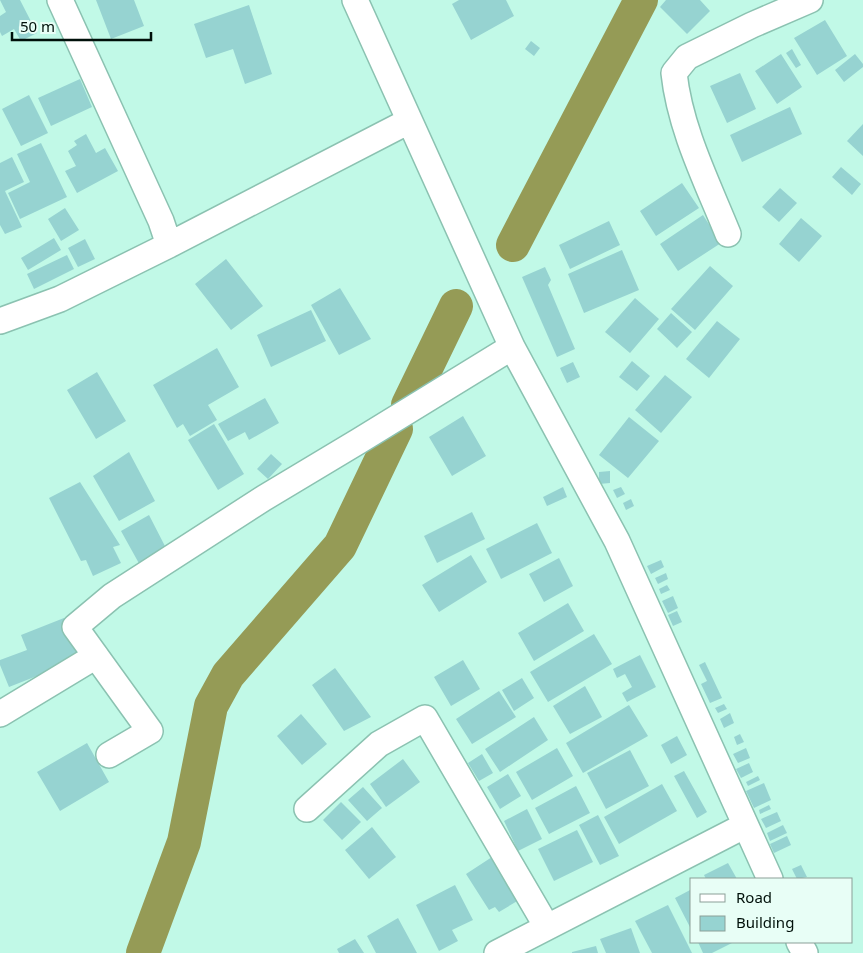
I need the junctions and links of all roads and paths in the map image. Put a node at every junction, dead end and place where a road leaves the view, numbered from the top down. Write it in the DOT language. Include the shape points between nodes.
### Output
graph roads {
  1 [pos="60,0"];
  2 [pos="355,0"];
  3 [pos="810,0"];
  4 [pos="409,120"];
  5 [pos="728,234"];
  6 [pos="169,245"];
  7 [pos="0,321"];
  8 [pos="512,347"];
  9 [pos="96,656"];
  10 [pos="0,714"];
  11 [pos="109,755"];
  12 [pos="307,809"];
  13 [pos="744,826"];
  14 [pos="770,878"];
  15 [pos="547,927"];
  16 [pos="497,953"];
  1 -- 6 [label="street"];
  2 -- 4 [label="street"];
  3 -- 5 [label="street" via="687,58 674,73 689,137"];
  4 -- 6 [label="street"];
  4 -- 8 [label="street"];
  6 -- 7 [label="street" via="60,299"];
  8 -- 9 [label="street" via="264,498 112,596 75,627"];
  8 -- 13 [label="street" via="617,541"];
  9 -- 10 [label="street"];
  9 -- 11 [label="street" via="150,731"];
  12 -- 15 [label="street" via="379,744 425,718"];
  13 -- 14 [label="street"];
  13 -- 15 [label="street"];
  15 -- 16 [label="street"];
}
